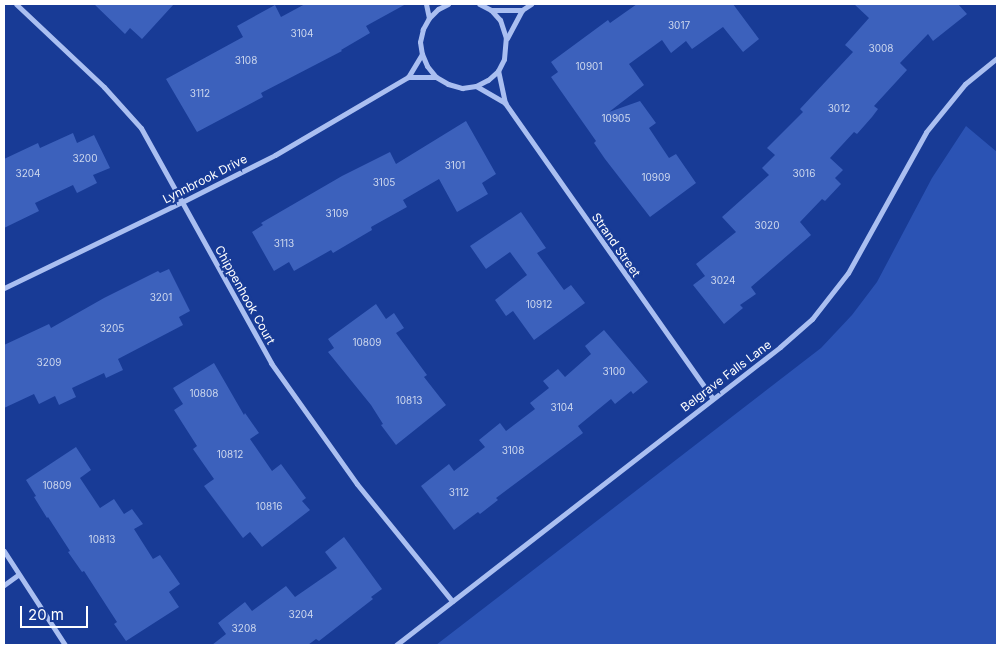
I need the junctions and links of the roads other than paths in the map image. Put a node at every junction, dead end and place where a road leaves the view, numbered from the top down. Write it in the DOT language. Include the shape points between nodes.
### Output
graph roads {
  1 [pos="16,4"];
  2 [pos="426,4"];
  3 [pos="448,4"];
  4 [pos="480,4"];
  5 [pos="531,4"];
  6 [pos="491,10"];
  7 [pos="522,10"];
  8 [pos="429,18"];
  9 [pos="506,38"];
  10 [pos="422,54"];
  11 [pos="997,58"];
  12 [pos="498,70"];
  13 [pos="436,77"];
  14 [pos="408,78"];
  15 [pos="476,86"];
  16 [pos="505,103"];
  17 [pos="182,202"];
  18 [pos="4,288"];
  19 [pos="712,398"];
  20 [pos="4,551"];
  21 [pos="18,575"];
  22 [pos="4,584"];
  23 [pos="452,601"];
  24 [pos="65,645"];
  25 [pos="396,645"];
  1 -- 17 [label="street, Chippenhook Court" via="141,128"];
  2 -- 8 [label="street"];
  3 -- 8 [label="street"];
  4 -- 6 [label="street"];
  5 -- 7 [label="street"];
  6 -- 7 [label="street"];
  6 -- 9 [label="street" via="500,20"];
  7 -- 9 [label="street"];
  8 -- 10 [label="street" via="422,35"];
  9 -- 12 [label="street" via="504,59"];
  10 -- 13 [label="street"];
  10 -- 14 [label="street, Lynnbrook Drive"];
  11 -- 19 [label="street, Belgrave Falls Lane" via="965,84 926,132 848,273 812,319"];
  12 -- 15 [label="street"];
  12 -- 16 [label="street, Strand Street"];
  13 -- 14 [label="street, Lynnbrook Drive"];
  13 -- 15 [label="street" via="455,86"];
  14 -- 17 [label="street, Lynnbrook Drive" via="275,155"];
  15 -- 16 [label="street, Strand Street"];
  16 -- 19 [label="street, Strand Street"];
  17 -- 18 [label="street, Lynnbrook Drive"];
  17 -- 23 [label="street, Chippenhook Court" via="271,364 357,484"];
  19 -- 23 [label="street, Belgrave Falls Lane"];
  20 -- 21 [label="street"];
  21 -- 22 [label="street"];
  21 -- 24 [label="street"];
  23 -- 25 [label="street, Belgrave Falls Lane"];
}
